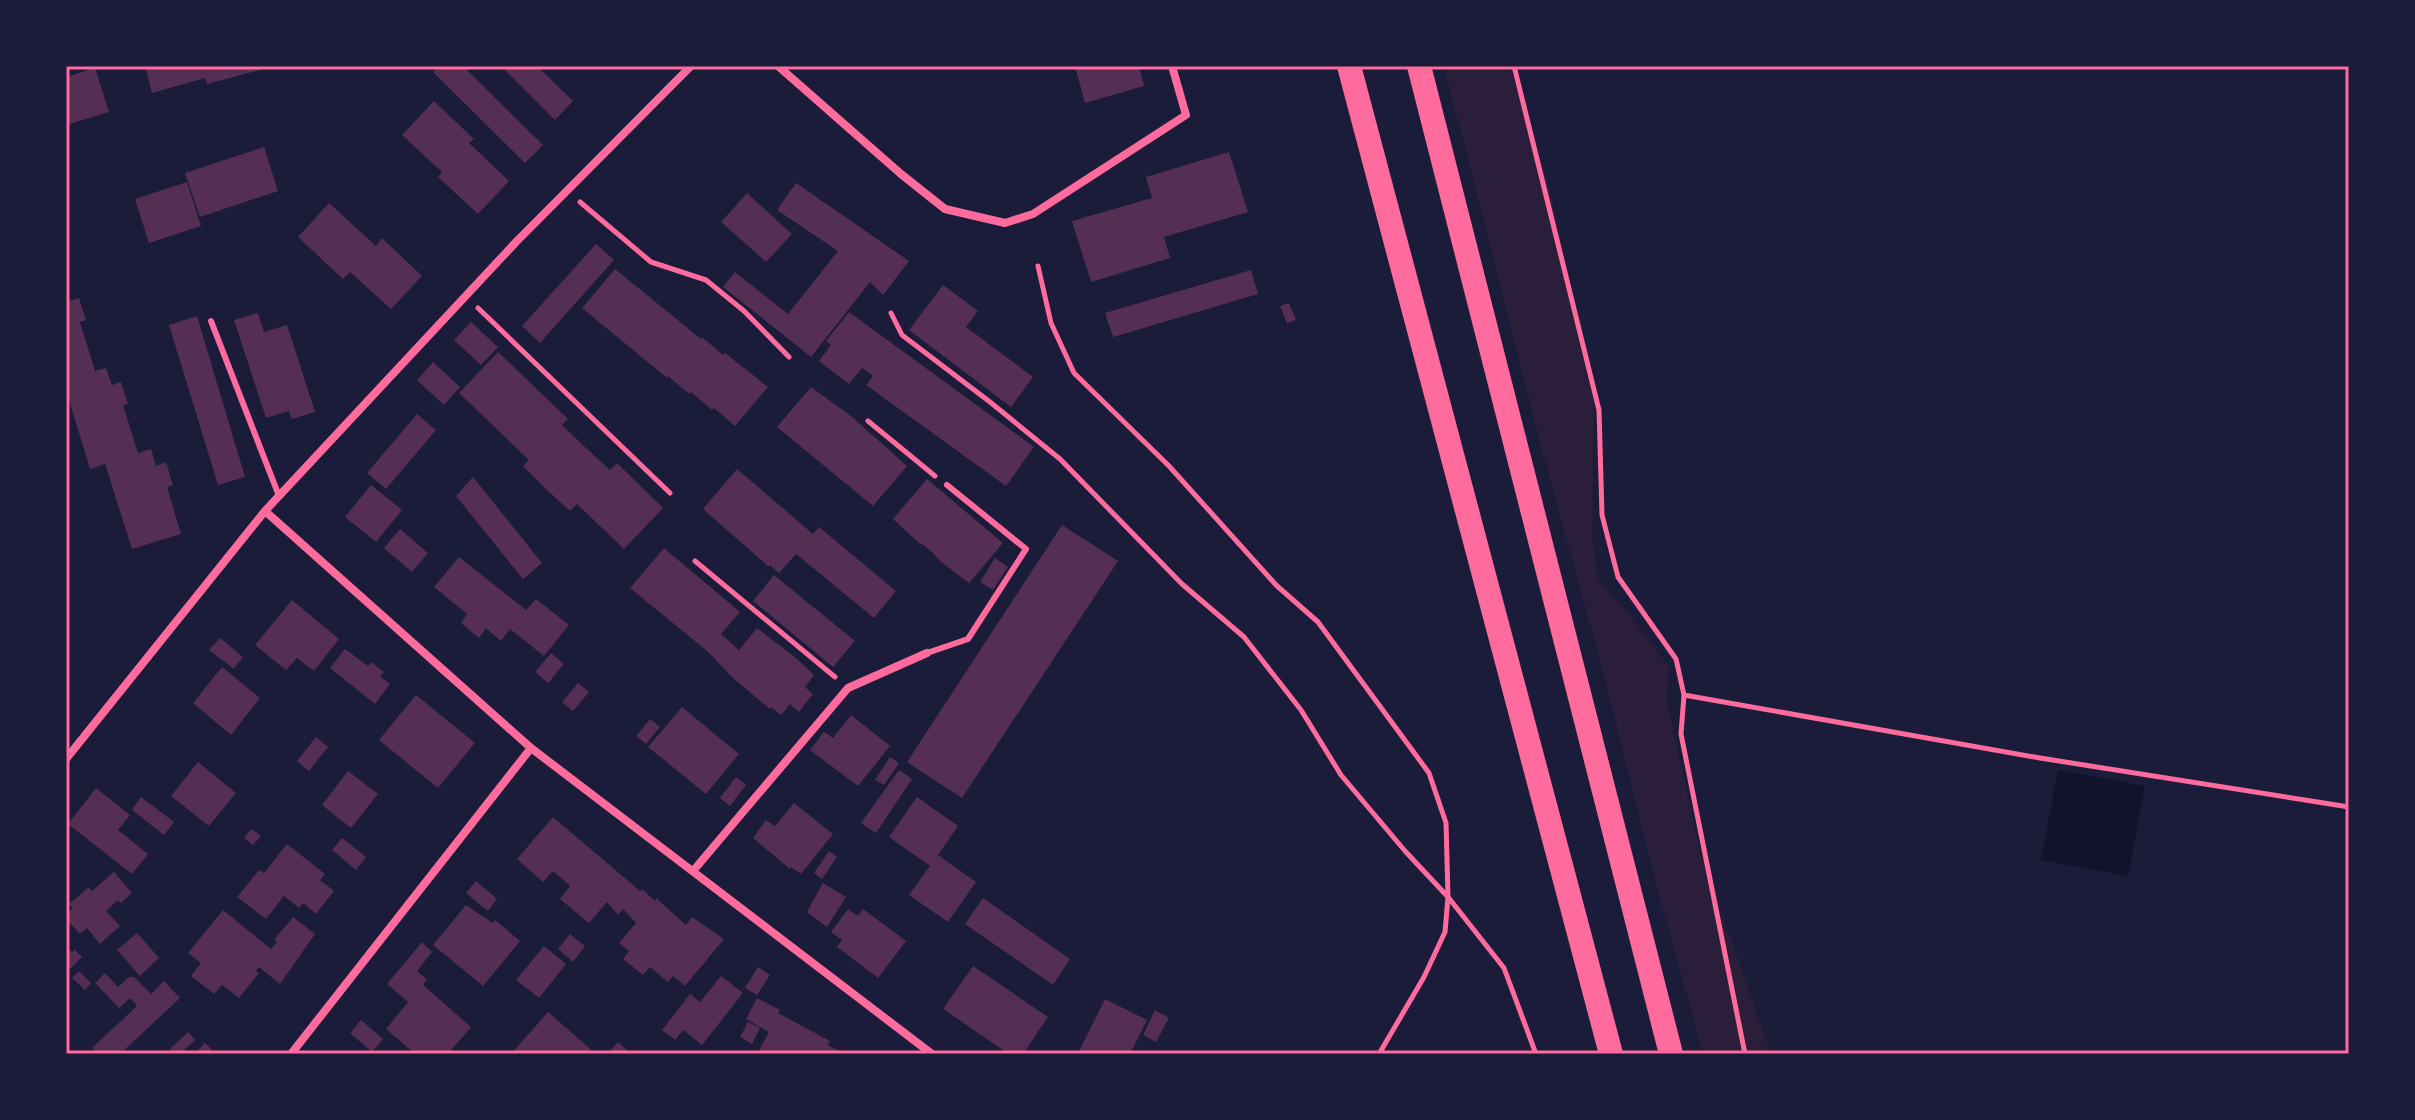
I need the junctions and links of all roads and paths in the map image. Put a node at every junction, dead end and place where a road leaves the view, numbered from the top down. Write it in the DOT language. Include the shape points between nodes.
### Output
graph roads {
  1 [pos="691,66"];
  2 [pos="778,66"];
  3 [pos="1172,66"];
  4 [pos="1349,66"];
  5 [pos="1419,66"];
  6 [pos="1514,66"];
  7 [pos="567,190"];
  8 [pos="1038,266"];
  9 [pos="465,296"];
  10 [pos="891,313"];
  11 [pos="211,321"];
  12 [pos="789,357"];
  13 [pos="868,421"];
  14 [pos="947,485"];
  15 [pos="670,493"];
  16 [pos="279,496"];
  17 [pos="265,511"];
  18 [pos="695,561"];
  19 [pos="927,653"];
  20 [pos="848,688"];
  21 [pos="1684,695"];
  22 [pos="531,748"];
  23 [pos="66,759"];
  24 [pos="2349,807"];
  25 [pos="693,871"];
  26 [pos="1448,897"];
  27 [pos="291,1054"];
  28 [pos="932,1054"];
  29 [pos="1379,1054"];
  30 [pos="1536,1054"];
  31 [pos="1611,1054"];
  32 [pos="1671,1054"];
  33 [pos="1745,1054"];
  1 -- 7 [label="street"];
  2 -- 3 [label="street" via="945,209 1005,223 1033,214 1186,115"];
  4 -- 31 [label="highway"];
  5 -- 32 [label="highway"];
  6 -- 21 [label="path" via="1599,410 1602,515 1618,577 1676,659"];
  7 -- 9 [label="street"];
  7 -- 12 [label="path" via="651,262 706,280"];
  8 -- 26 [label="path" via="1051,323 1074,373 1169,466 1276,585 1318,622 1429,773 1446,823"];
  9 -- 15 [label="path"];
  9 -- 16 [label="street"];
  10 -- 26 [label="path" via="902,335 1060,459 1182,584 1244,637 1301,710 1341,775"];
  11 -- 16 [label="lane"];
  13 -- 14 [label="path"];
  14 -- 19 [label="lane" via="1026,549 968,639"];
  16 -- 17 [label="street"];
  17 -- 22 [label="street"];
  17 -- 23 [label="street"];
  18 -- 20 [label="path"];
  19 -- 20 [label="street"];
  20 -- 25 [label="street"];
  21 -- 24 [label="path"];
  21 -- 33 [label="path" via="1681,734"];
  22 -- 25 [label="street"];
  22 -- 27 [label="street"];
  25 -- 28 [label="street"];
  26 -- 29 [label="path" via="1445,932"];
  26 -- 30 [label="path" via="1504,968"];
}
